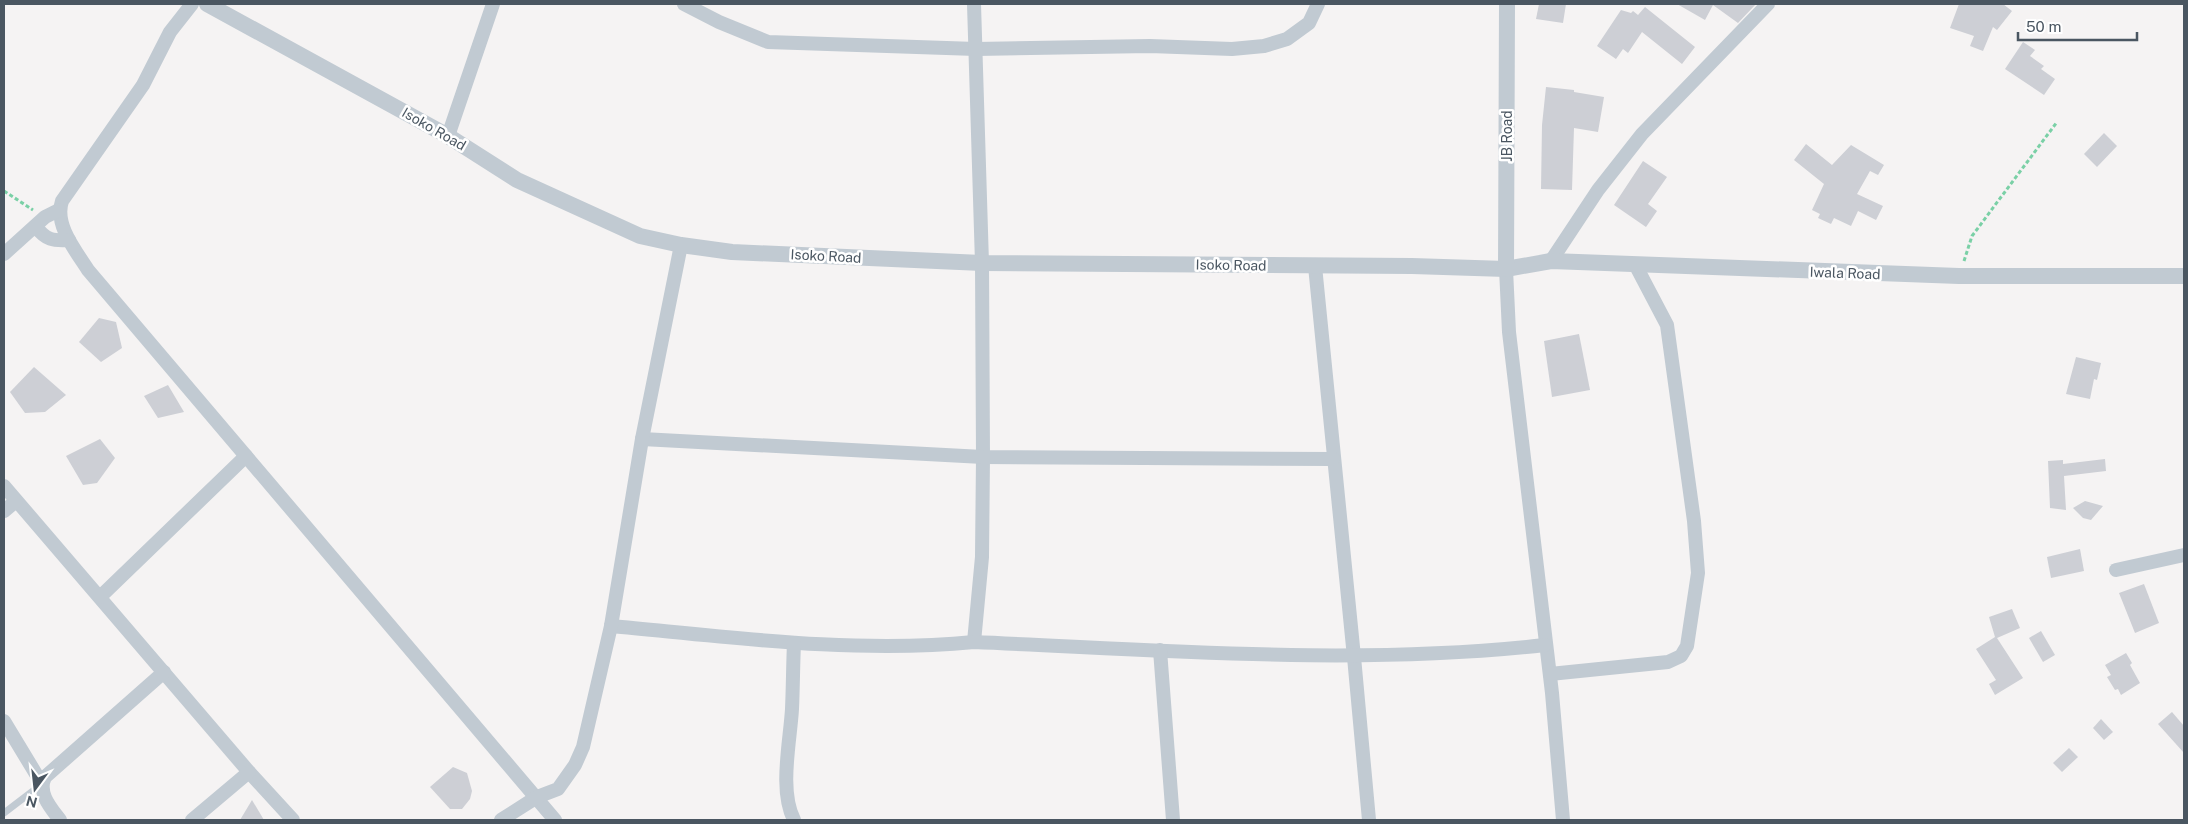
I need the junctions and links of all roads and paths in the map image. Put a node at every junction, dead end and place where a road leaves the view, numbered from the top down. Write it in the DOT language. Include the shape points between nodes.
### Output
graph roads {
  1 [pos="192,4"];
  2 [pos="207,4"];
  3 [pos="493,4"];
  4 [pos="684,4"];
  5 [pos="974,4"];
  6 [pos="1318,4"];
  7 [pos="1508,4"];
  8 [pos="1768,4"];
  9 [pos="976,49"];
  10 [pos="2057,122"];
  11 [pos="448,136"];
  12 [pos="4,192"];
  13 [pos="59,210"];
  14 [pos="40,222"];
  15 [pos="69,240"];
  16 [pos="681,245"];
  17 [pos="4,254"];
  18 [pos="1551,262"];
  19 [pos="982,263"];
  20 [pos="1315,266"];
  21 [pos="1636,266"];
  22 [pos="1506,269"];
  23 [pos="1959,276"];
  24 [pos="2184,276"];
  25 [pos="642,439"];
  26 [pos="246,456"];
  27 [pos="983,457"];
  28 [pos="1333,459"];
  29 [pos="4,486"];
  30 [pos="16,501"];
  31 [pos="4,511"];
  32 [pos="2184,555"];
  33 [pos="2116,570"];
  34 [pos="100,597"];
  35 [pos="611,626"];
  36 [pos="974,642"];
  37 [pos="794,643"];
  38 [pos="1546,645"];
  39 [pos="1160,650"];
  40 [pos="1354,657"];
  41 [pos="164,672"];
  42 [pos="1550,674"];
  43 [pos="4,720"];
  44 [pos="248,772"];
  45 [pos="42,784"];
  46 [pos="537,797"];
  47 [pos="4,813"];
  48 [pos="60,820"];
  49 [pos="192,820"];
  50 [pos="293,820"];
  51 [pos="501,820"];
  52 [pos="555,820"];
  53 [pos="794,820"];
  54 [pos="1173,820"];
  55 [pos="1368,820"];
  56 [pos="1563,820"];
  1 -- 13 [label="street" via="170,32 143,86 62,201"];
  2 -- 11 [label="street, Isoko Road"];
  3 -- 11 [label="street"];
  4 -- 9 [label="street" via="768,42"];
  5 -- 9 [label="street"];
  6 -- 9 [label="street" via="1309,23 1287,39 1264,46 1232,49 1150,46"];
  7 -- 22 [label="street, JB Road"];
  8 -- 18 [label="street" via="1642,134 1598,190"];
  9 -- 19 [label="street"];
  10 -- 23 [label="path" via="1972,236"];
  11 -- 16 [label="street, Isoko Road" via="518,180 640,236"];
  12 -- 14 [label="path"];
  13 -- 14 [label="street"];
  13 -- 15 [label="street"];
  14 -- 15 [label="street" via="45,238"];
  14 -- 17 [label="street"];
  15 -- 26 [label="street" via="88,270"];
  16 -- 19 [label="street, Isoko Road" via="732,252"];
  16 -- 25 [label="street"];
  18 -- 21 [label="street, Iwala Road"];
  18 -- 22 [label="street, Iwala Road"];
  19 -- 20 [label="street, Isoko Road"];
  19 -- 27 [label="street"];
  20 -- 22 [label="street, Isoko Road"];
  20 -- 28 [label="street"];
  21 -- 23 [label="street, Iwala Road"];
  21 -- 42 [label="street" via="1667,325 1694,521 1698,573 1687,646 1681,656 1668,662"];
  22 -- 38 [label="street" via="1509,332"];
  23 -- 24 [label="street, Iwala Road"];
  25 -- 27 [label="street"];
  25 -- 35 [label="street"];
  26 -- 34 [label="street"];
  26 -- 46 [label="street" via="396,636"];
  27 -- 28 [label="street"];
  27 -- 36 [label="street" via="982,558"];
  28 -- 40 [label="street"];
  29 -- 30 [label="street"];
  30 -- 31 [label="street"];
  30 -- 34 [label="street"];
  32 -- 33 [label="street"];
  34 -- 41 [label="street"];
  35 -- 37 [label="street"];
  35 -- 46 [label="street" via="583,747 558,789"];
  36 -- 37 [label="street" via="936,646"];
  36 -- 39 [label="street"];
  37 -- 53 [label="street" via="786,788 787,804"];
  38 -- 40 [label="street" via="1477,652"];
  38 -- 42 [label="street"];
  39 -- 40 [label="street"];
  39 -- 54 [label="street"];
  40 -- 55 [label="street"];
  41 -- 44 [label="street"];
  41 -- 45 [label="street" via="50,771"];
  42 -- 56 [label="street"];
  43 -- 45 [label="street"];
  44 -- 49 [label="street"];
  44 -- 50 [label="street"];
  45 -- 47 [label="lane"];
  45 -- 48 [label="street" via="45,798"];
  46 -- 51 [label="street"];
  46 -- 52 [label="street"];
}
